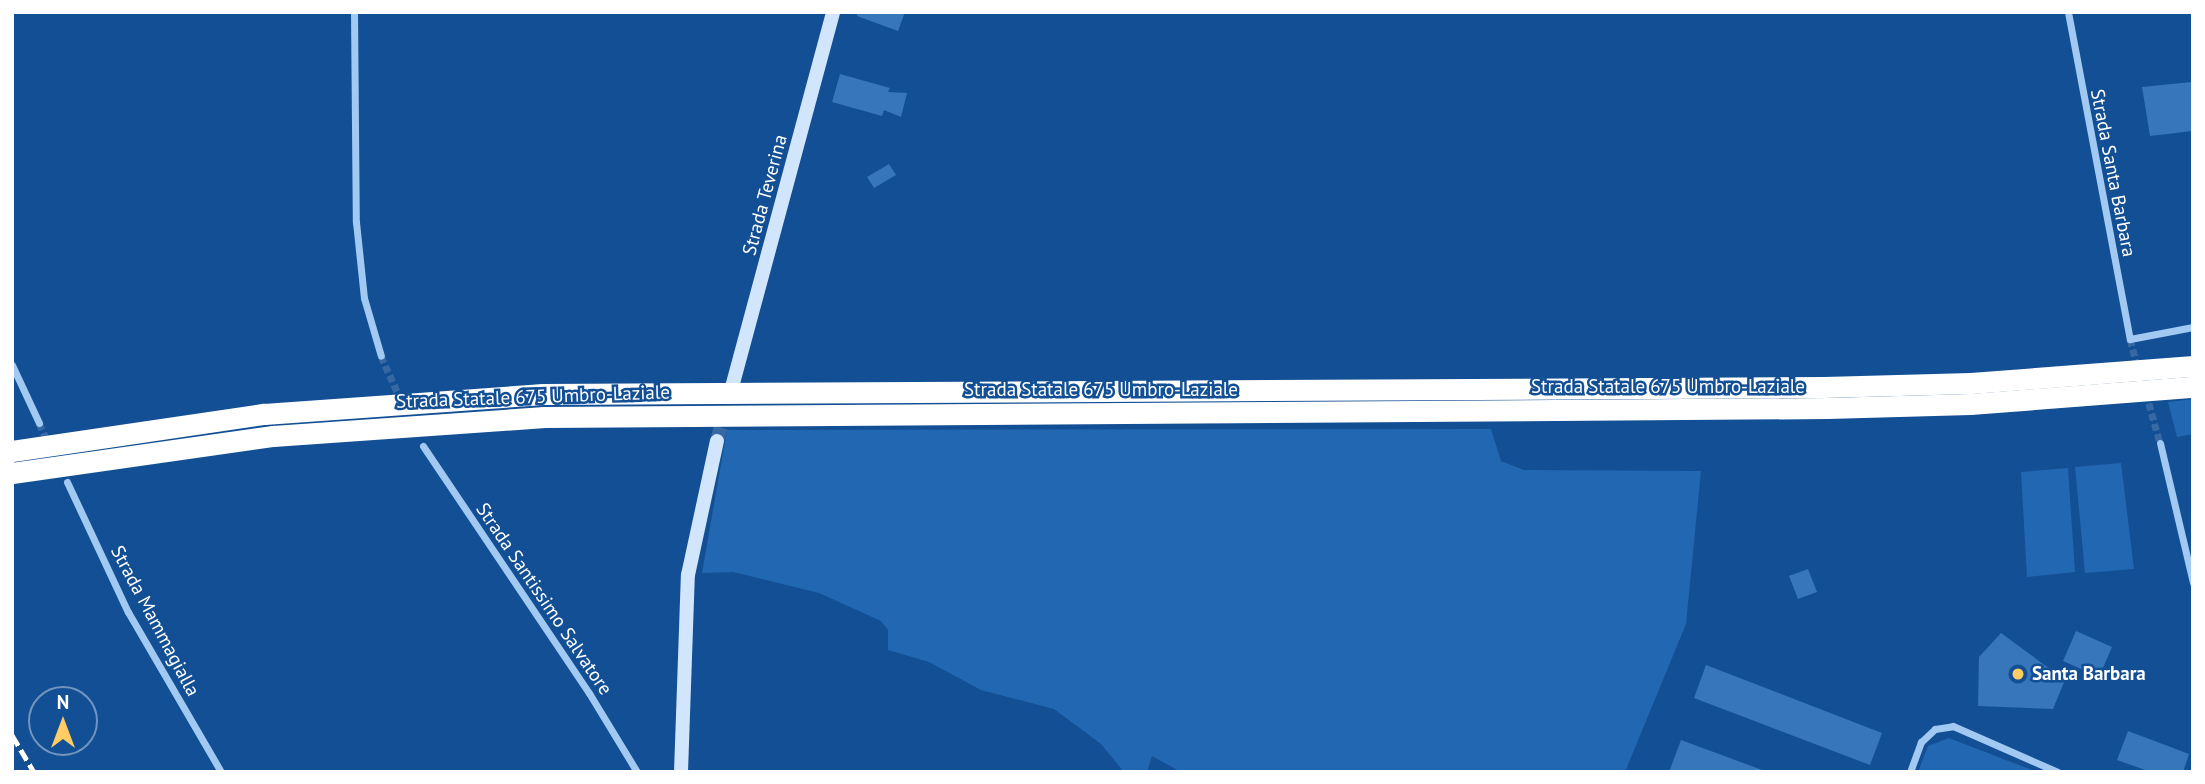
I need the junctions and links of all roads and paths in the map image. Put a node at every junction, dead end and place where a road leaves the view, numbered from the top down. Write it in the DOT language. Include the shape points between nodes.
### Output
graph roads {
  1 [pos="354,12"];
  2 [pos="833,12"];
  3 [pos="2068,12"];
  4 [pos="2193,327"];
  5 [pos="381,356"];
  6 [pos="12,365"];
  7 [pos="2193,366"];
  8 [pos="732,387"];
  9 [pos="2193,387"];
  10 [pos="39,423"];
  11 [pos="717,441"];
  12 [pos="2160,443"];
  13 [pos="423,446"];
  14 [pos="12,451"];
  15 [pos="12,473"];
  16 [pos="67,482"];
  17 [pos="2193,583"];
  18 [pos="221,772"];
  19 [pos="636,772"];
  20 [pos="681,772"];
  21 [pos="1910,772"];
  22 [pos="2058,772"];
  1 -- 5 [label="street" via="356,222 364,298"];
  2 -- 8 [label="main road, Strada Teverina"];
  3 -- 4 [label="street, Strada Santa Barbara" via="2130,339"];
  6 -- 10 [label="street"];
  7 -- 14 [label="highway, Strada Statale 675 Umbro-Laziale" via="1971,383 1824,387 543,394 264,414"];
  9 -- 15 [label="highway, Strada Statale 675 Umbro-Laziale" via="1970,404 1827,408 544,417 274,436"];
  11 -- 20 [label="main road" via="688,575"];
  12 -- 17 [label="street"];
  13 -- 19 [label="street, Strada Santissimo Salvatore" via="589,693"];
  16 -- 18 [label="street, Strada Mammagialla" via="128,612"];
  21 -- 22 [label="street" via="1922,742 1936,729 1953,726"];
}
